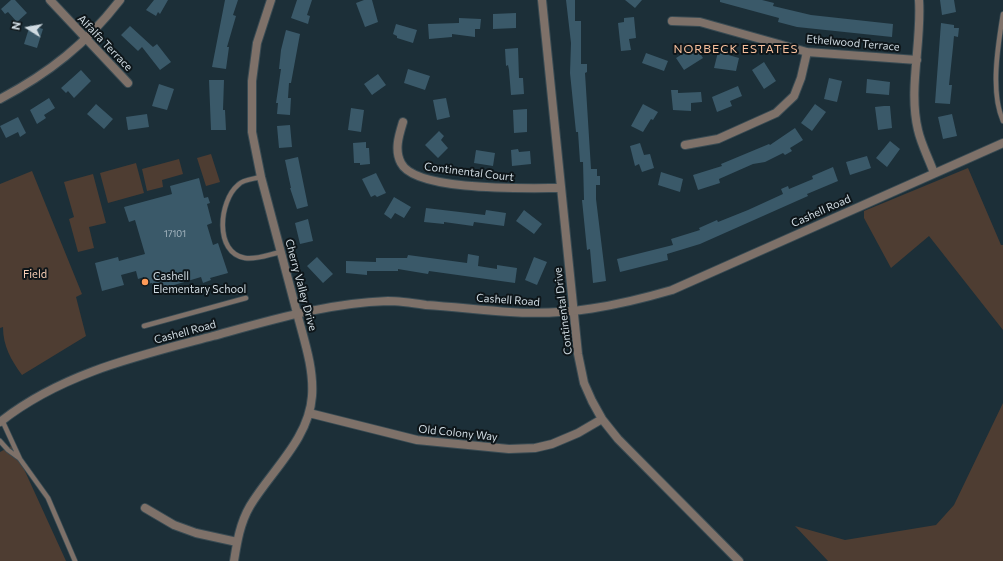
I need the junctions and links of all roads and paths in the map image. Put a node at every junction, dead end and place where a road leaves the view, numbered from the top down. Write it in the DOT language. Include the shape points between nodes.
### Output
graph roads {
  1 [pos="50,0"];
  2 [pos="120,0"];
  3 [pos="272,0"];
  4 [pos="542,0"];
  5 [pos="918,0"];
  6 [pos="1003,14"];
  7 [pos="672,21"];
  8 [pos="86,40"];
  9 [pos="807,52"];
  10 [pos="917,60"];
  11 [pos="128,83"];
  12 [pos="0,99"];
  13 [pos="1003,121"];
  14 [pos="403,122"];
  15 [pos="1003,143"];
  16 [pos="685,145"];
  17 [pos="934,173"];
  18 [pos="261,177"];
  19 [pos="560,188"];
  20 [pos="281,252"];
  21 [pos="246,298"];
  22 [pos="574,312"];
  23 [pos="297,313"];
  24 [pos="144,326"];
  25 [pos="309,413"];
  26 [pos="602,419"];
  27 [pos="1,421"];
  28 [pos="0,441"];
  29 [pos="20,459"];
  30 [pos="145,508"];
  31 [pos="237,542"];
  32 [pos="75,561"];
  33 [pos="234,561"];
  34 [pos="739,561"];
  1 -- 8 [label="street, Alfalfa Terrace"];
  2 -- 8 [label="street"];
  3 -- 18 [label="street, Cherry Valley Drive" via="257,43 252,81 252,132"];
  4 -- 19 [label="street, Continental Drive"];
  5 -- 10 [label="street" via="920,16"];
  6 -- 13 [label="lane" via="996,79 999,114"];
  7 -- 9 [label="street, Ethelwood Terrace" via="700,22"];
  8 -- 11 [label="street, Alfalfa Terrace"];
  8 -- 12 [label="street" via="32,82"];
  9 -- 10 [label="street, Ethelwood Terrace"];
  9 -- 16 [label="street" via="794,96 776,113 718,140"];
  10 -- 17 [label="street" via="915,99 918,130"];
  14 -- 19 [label="street, Continental Court" via="396,148 400,162 413,175 428,181 503,189"];
  15 -- 17 [label="street, Cashell Road"];
  17 -- 22 [label="street, Cashell Road" via="672,290 627,303"];
  18 -- 20 [label="street, Cherry Valley Drive"];
  18 -- 20 [label="lane" via="241,182 228,197 223,215 226,243 233,253 252,259"];
  19 -- 22 [label="street, Continental Drive"];
  20 -- 23 [label="street, Cherry Valley Drive"];
  21 -- 24 [label="lane"];
  22 -- 23 [label="street, Cashell Road" via="510,312 390,301 349,303"];
  22 -- 26 [label="street, Continental Drive" via="584,382"];
  23 -- 25 [label="street, Cherry Valley Drive" via="309,358 312,396"];
  23 -- 27 [label="street, Cashell Road" via="87,373 39,396"];
  25 -- 26 [label="street, Old Colony Way" via="417,440 503,449 552,444"];
  25 -- 31 [label="street, Cherry Valley Drive" via="293,445 250,507"];
  26 -- 34 [label="street, Continental Drive" via="640,462"];
  27 -- 29 [label="lane"];
  28 -- 29 [label="lane"];
  29 -- 32 [label="lane" via="48,498"];
  30 -- 31 [label="street" via="196,534"];
  31 -- 33 [label="street, Cherry Valley Drive"];
}
